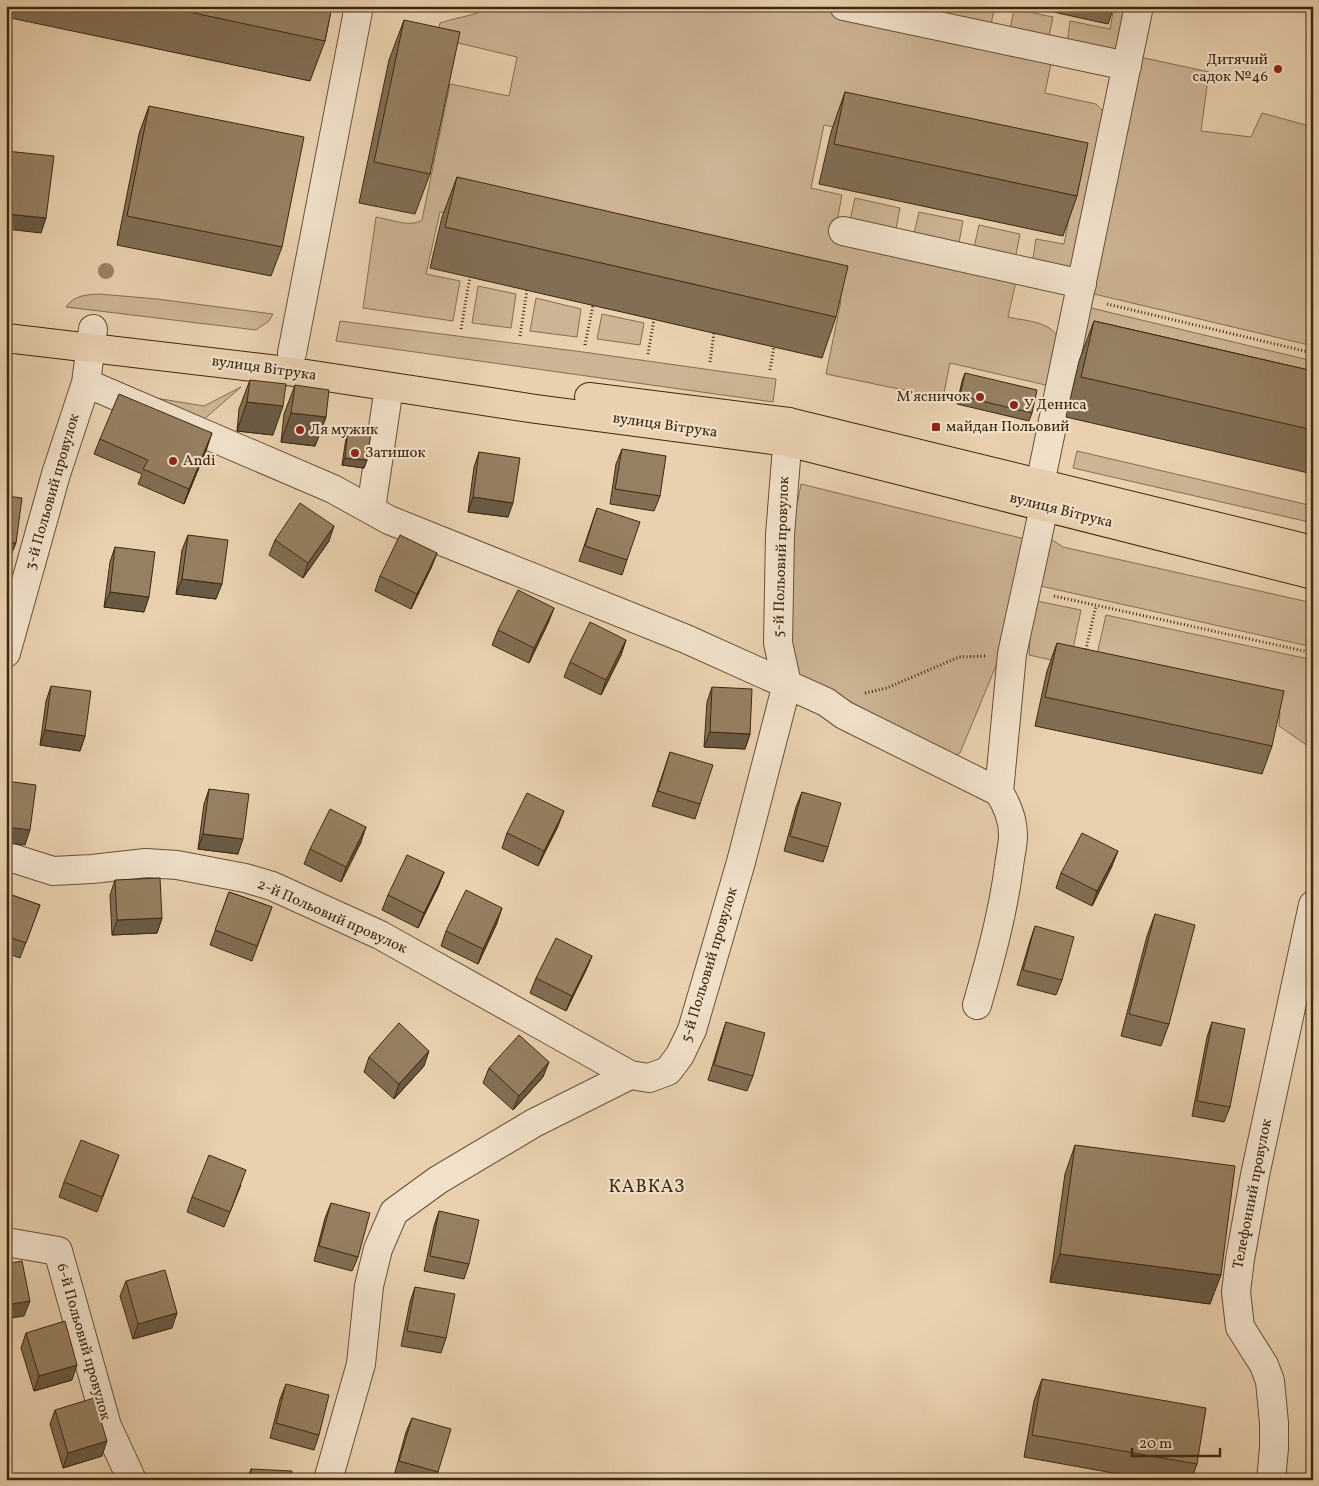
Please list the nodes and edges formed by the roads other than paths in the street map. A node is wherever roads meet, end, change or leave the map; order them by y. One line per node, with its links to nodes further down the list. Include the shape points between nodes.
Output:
1 (359, 6): 10 (street)
2 (844, 6): 4 (street)
3 (1139, 6): 4 (street)
4 (1127, 66): 6 (street)
5 (843, 231): 6 (street)
6 (1081, 291): 14 (street)
7 (6, 318): 9 (main road, вулиця Вітрука)
8 (6, 338): 9 (main road, вулиця Вітрука)
9 (91, 338): 10 (main road, вулиця Вітрука); 11 (street, 3-й Польовий провулок); 12 (main road, вулиця Вітрука)
10 (292, 353): 13 (main road, вулиця Вітрука)
11 (86, 383): 15 (street, via 333,489); 18 (street, 3-й Польовий провулок, via 56,474)
12 (389, 387): 13 (main road, вулиця Вітрука, via 536,409); 15 (street)
13 (788, 432): 14 (main road, вулиця Вітрука); 19 (street, 5-й Польовий провулок, via 780,535 778,643)
14 (1042, 496): 16 (main road, вулиця Вітрука); 17 (main road, вулиця Вітрука); 20 (street, via 1012,654)
15 (371, 509): 19 (street, via 389,520 686,639)
16 (1313, 550)
17 (1313, 575)
18 (6, 653)
19 (787, 684): 20 (street); 24 (street, 5-й Польовий провулок, via 741,862 692,1030 668,1071 649,1078)
20 (999, 792): 23 (street, via 1007,805 1013,835 1006,890)
21 (6, 856): 24 (street, 2-й Польовий провулок, via 53,871 146,863 177,865 272,886 380,935)
22 (1313, 905): 28 (street, Телефонний провулок, via 1255,1174 1236,1292 1240,1327 1264,1365 1270,1381 1274,1448)
23 (977, 1005)
24 (630, 1075): 27 (street, 5-й Польовий провулок, via 511,1136 438,1180 394,1212 378,1249 371,1276 361,1364)
25 (6, 1242): 26 (street, 6-й Польовий провулок, via 58,1251 107,1426)
26 (132, 1480)
27 (328, 1480)
28 (1270, 1480)

